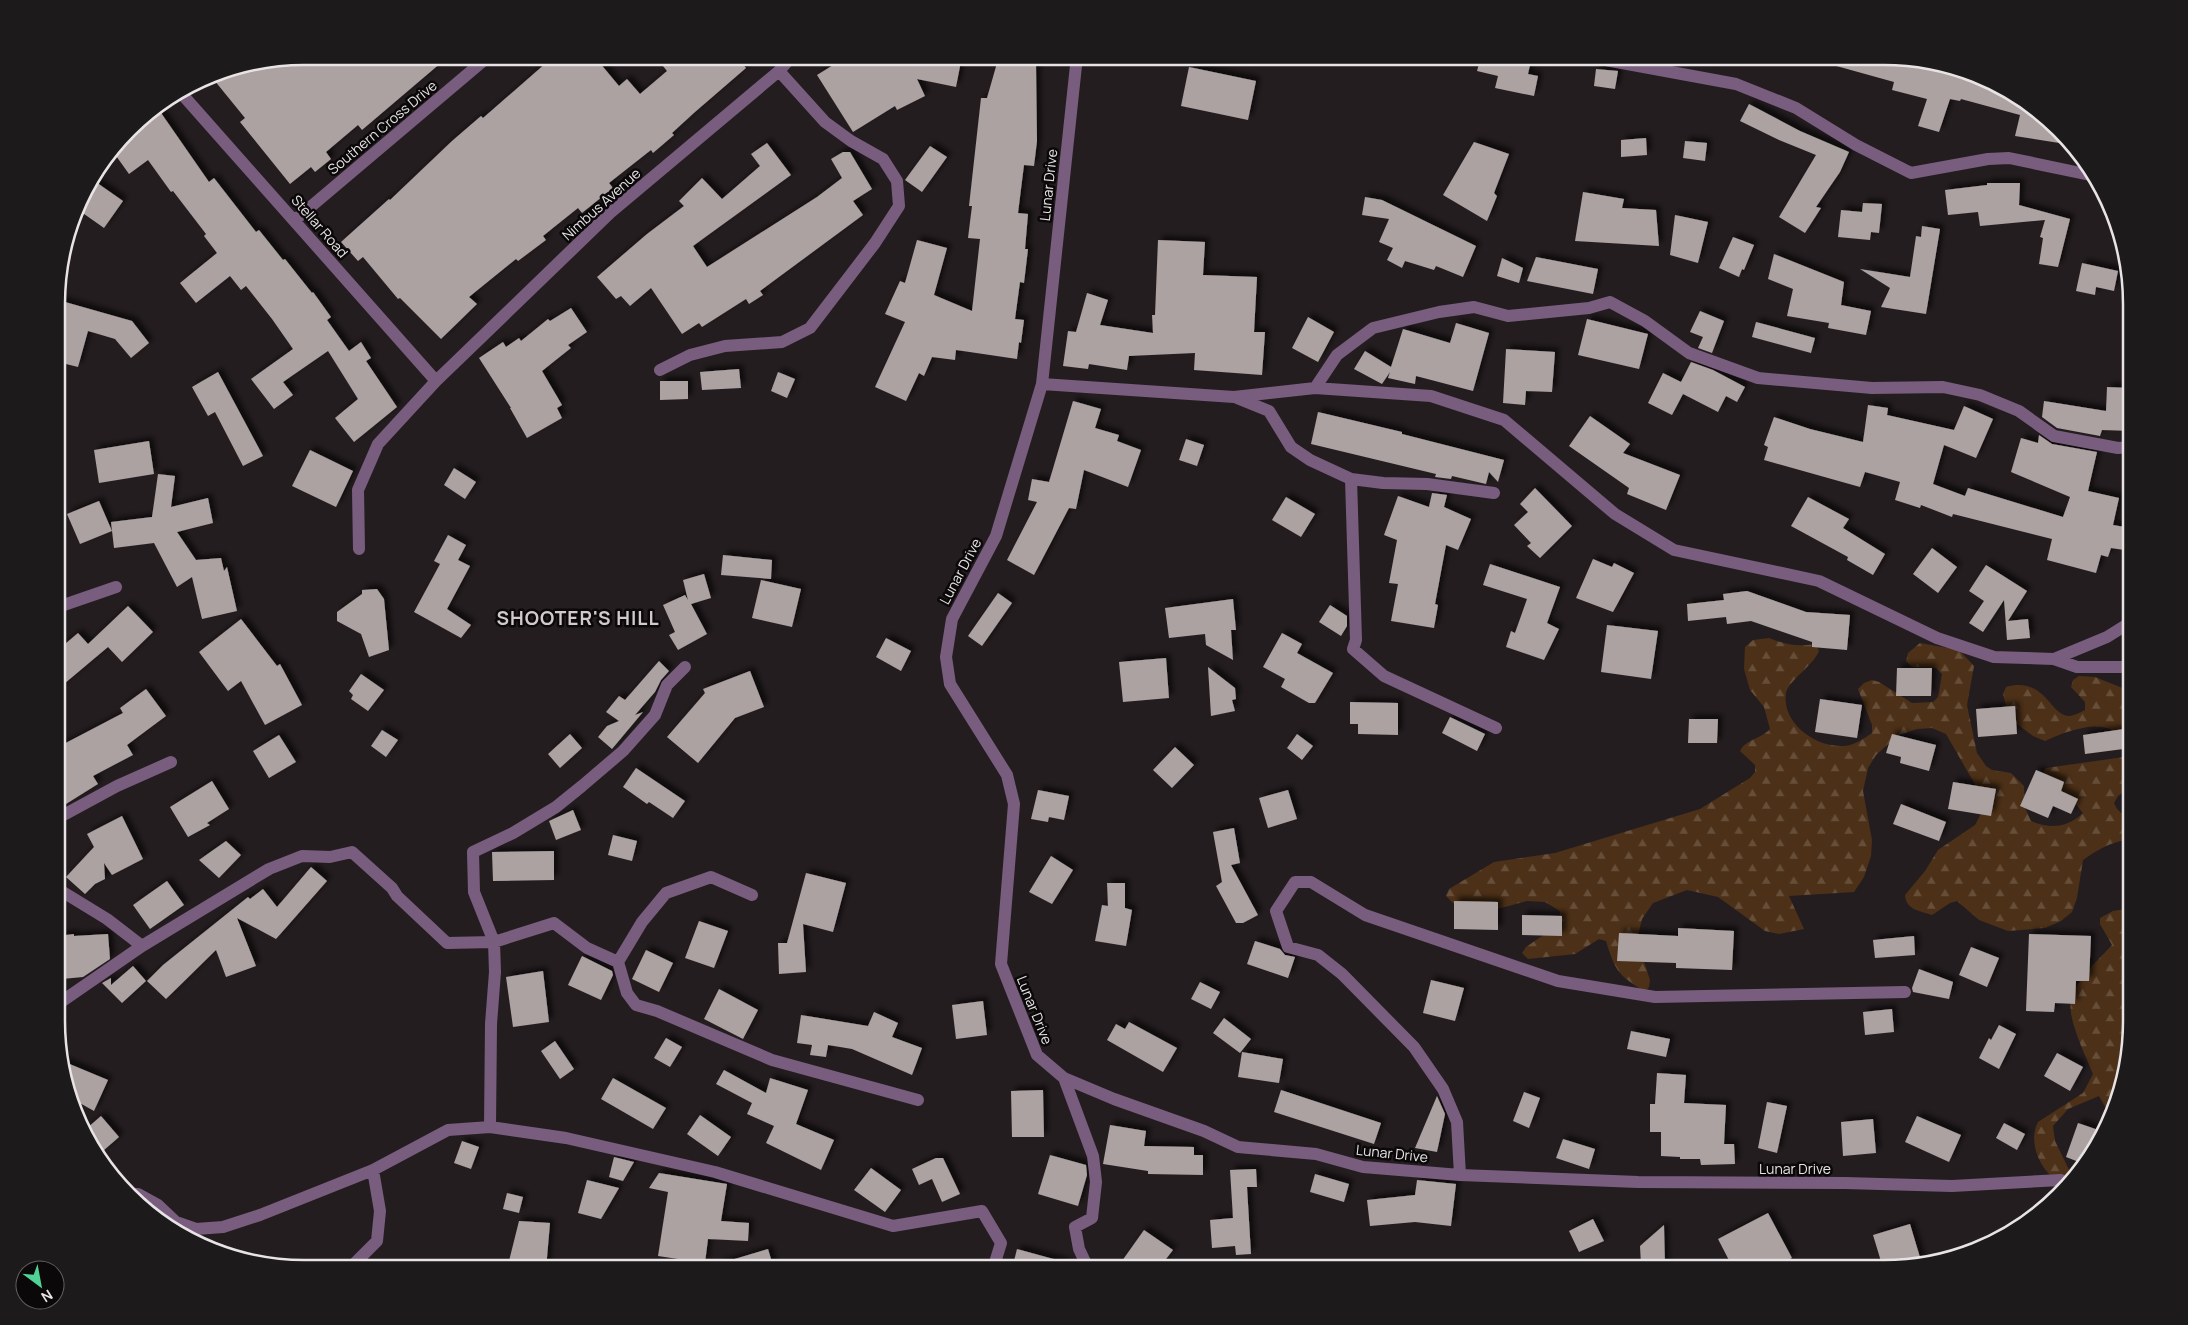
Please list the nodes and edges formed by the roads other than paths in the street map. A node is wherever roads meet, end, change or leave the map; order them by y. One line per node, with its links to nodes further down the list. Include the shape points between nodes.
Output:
1 (478, 65): 8 (street, Southern Cross Drive)
2 (784, 65): 5 (street, Nimbus Avenue)
3 (1076, 65): 11 (street, Lunar Drive)
4 (1633, 65): 7 (street, via 1736,84 1796,108 1856,145 1911,173 2009,158)
5 (779, 71): 9 (street, via 825,122 883,159 897,181 899,206 810,328 782,342 725,346 690,355); 10 (street, Nimbus Avenue, via 610,213)
6 (184, 97): 8 (street, Stellar Road)
7 (2084, 174)
8 (295, 220): 10 (street, Stellar Road)
9 (660, 370)
10 (436, 381): 17 (street, Nimbus Avenue, via 378,444 358,490)
11 (1042, 384): 13 (street); 34 (street, Lunar Drive, via 996,536 952,619 946,657 950,684 1006,775 1014,804 1000,964 1037,1055)
12 (1315, 388): 13 (street); 14 (street, via 1338,355 1373,328 1474,307 1508,316 1589,308 1610,302 1689,353 1758,378 1872,388 1944,387 2019,411 2054,436); 21 (street, via 1431,396 1504,420 1615,514 1674,550 1820,582 1937,638 1994,656)
13 (1234, 397): 15 (street, via 1269,410 1291,448)
14 (2123, 448)
15 (1351, 479): 16 (street); 24 (street, via 1356,640 1353,649 1384,676)
16 (1494, 493)
17 (359, 549)
18 (116, 587): 19 (street)
19 (65, 605)
20 (2123, 627): 21 (street)
21 (2054, 659): 23 (street, via 2078,667)
22 (685, 667): 29 (street, via 667,685 654,715 623,751 556,807 473,852 474,892)
23 (2123, 667)
24 (1496, 728)
25 (171, 762): 26 (street)
26 (65, 814)
27 (65, 893): 30 (street, via 107,919)
28 (752, 895): 31 (street, via 711,877 666,893 642,922)
29 (494, 942): 30 (street, via 447,943 352,852 330,857 302,856 269,869); 31 (street, via 554,923 587,948); 36 (street)
30 (142, 946): 33 (street)
31 (618, 962): 35 (street, via 627,994 636,1006 658,1011 772,1060)
32 (1905, 992): 38 (street, via 1655,997 1568,982 1365,916 1311,882 1295,882 1276,911 1288,947 1318,956 1342,974 1414,1047 1443,1089 1457,1122)
33 (65, 999)
34 (1064, 1078): 38 (street, Lunar Drive, via 1238,1147 1316,1154 1363,1168); 43 (street, via 1093,1156 1096,1182 1092,1218 1075,1227)
35 (918, 1100)
36 (490, 1127): 37 (street, via 448,1130); 42 (street, via 566,1138 715,1172 893,1226 982,1211 1001,1242)
37 (373, 1170): 40 (street, via 223,1227 196,1229 176,1222 158,1205); 41 (street, via 380,1211 377,1242)
38 (1460, 1175): 39 (street, Lunar Drive, via 1638,1182 1952,1186)
39 (2061, 1180)
40 (140, 1195)
41 (358, 1260)
42 (995, 1260)
43 (1084, 1260)

